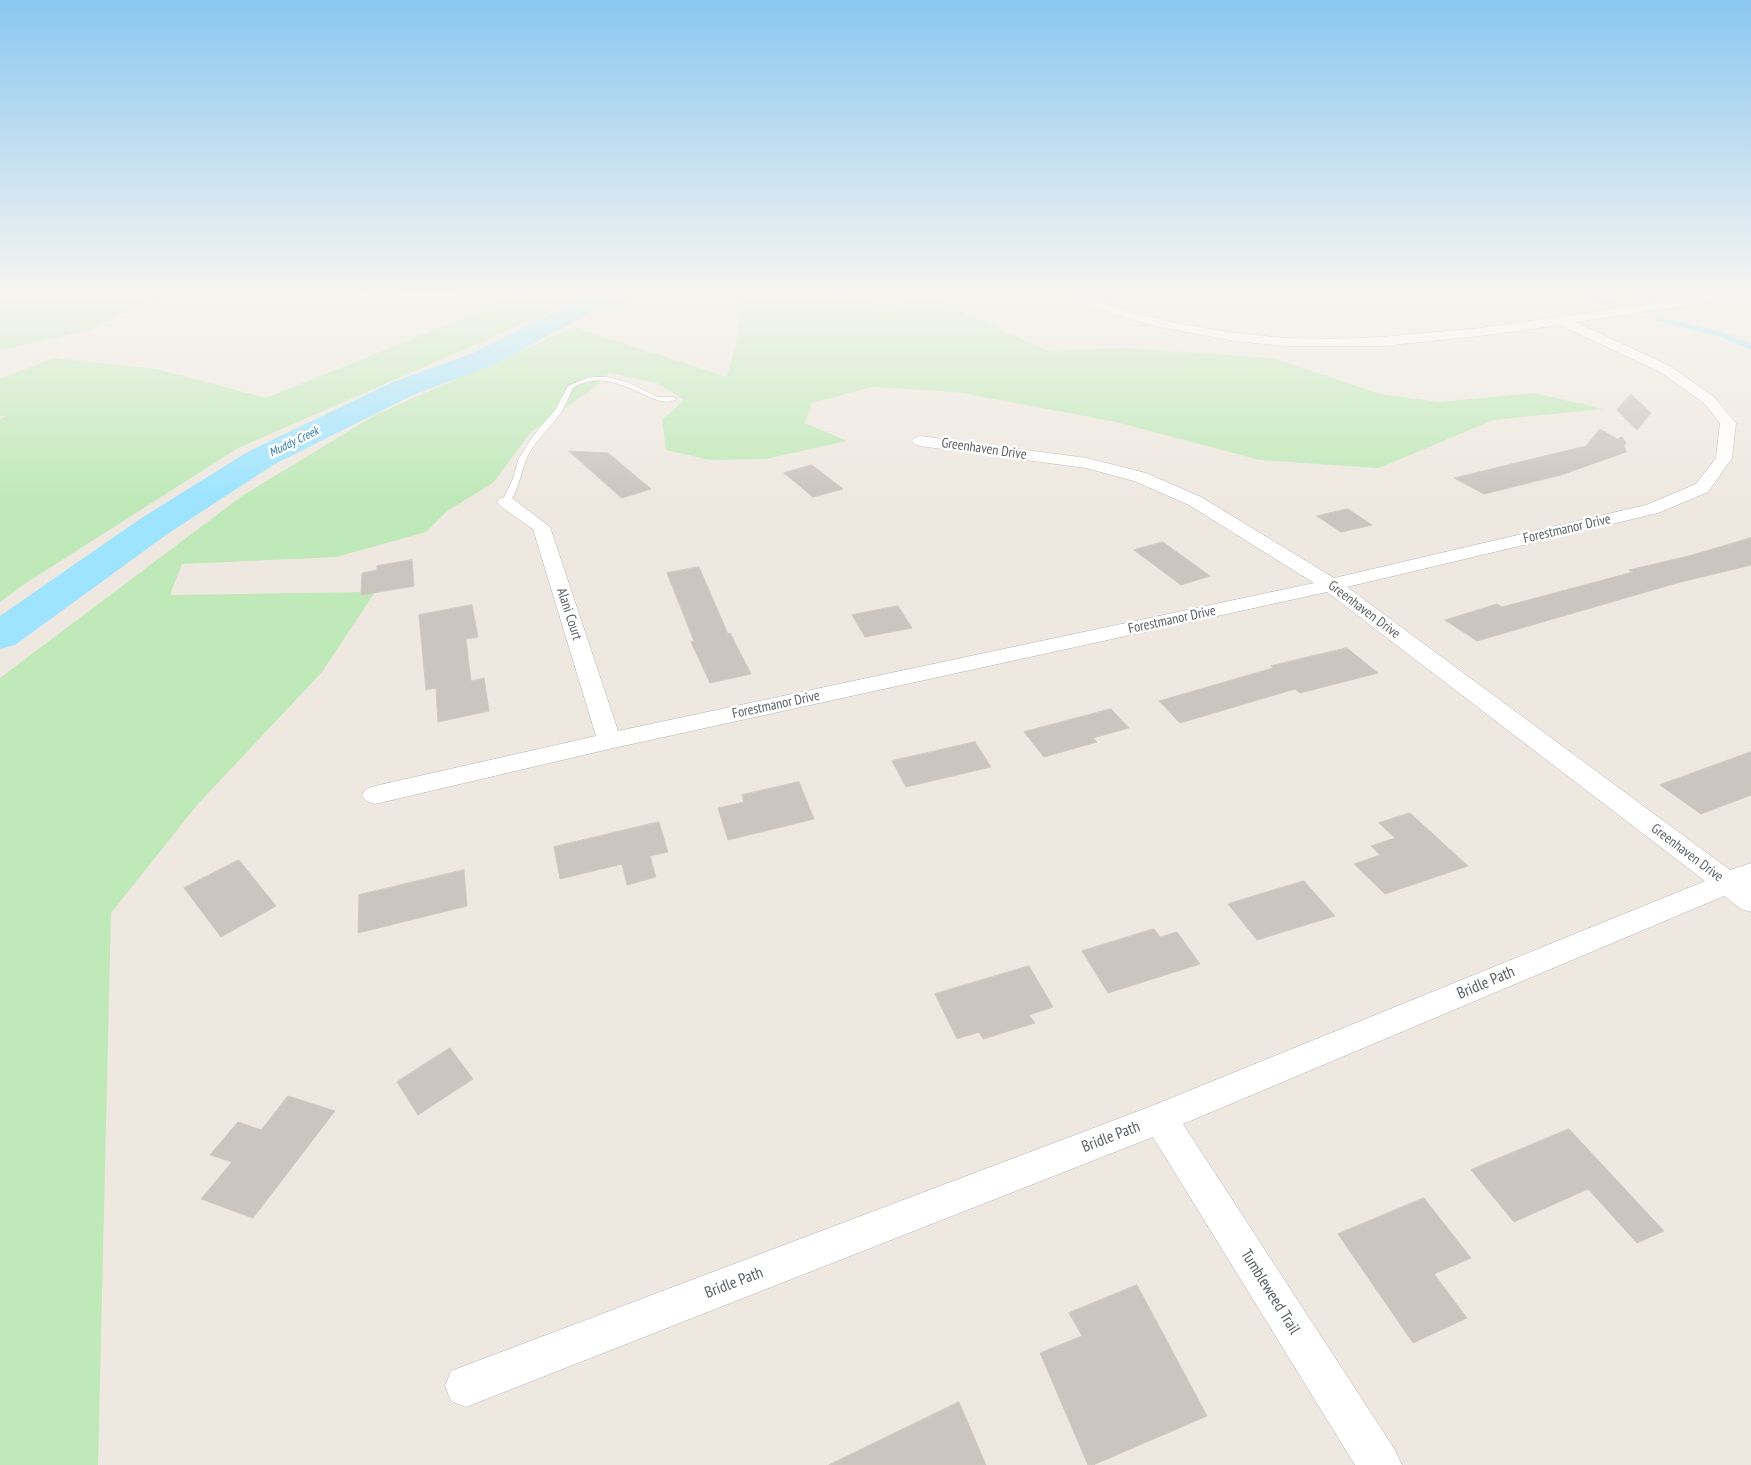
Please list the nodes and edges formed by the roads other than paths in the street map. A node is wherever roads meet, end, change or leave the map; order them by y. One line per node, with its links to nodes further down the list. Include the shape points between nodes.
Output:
1 (1646, 360): 5 (street, Forestmanor Drive, via 1665,369 1709,400 1728,423 1724,458 1702,488 1652,509)
2 (674, 399): 4 (lane, via 657,399 607,378 589,379 570,387 558,411 523,458)
3 (920, 441): 5 (street, Greenhaven Drive, via 1087,463 1140,477 1195,500)
4 (506, 502): 6 (street, Alani Court, via 541,527)
5 (1331, 585): 6 (street, Forestmanor Drive); 8 (street, Greenhaven Drive)
6 (609, 741): 7 (street, Forestmanor Drive)
7 (375, 795)
8 (1743, 886): 9 (street, Bridle Path)
9 (1160, 1118): 10 (street, Bridle Path); 11 (street, Tumbleweed Trail)
10 (466, 1386)
11 (1380, 1465)

